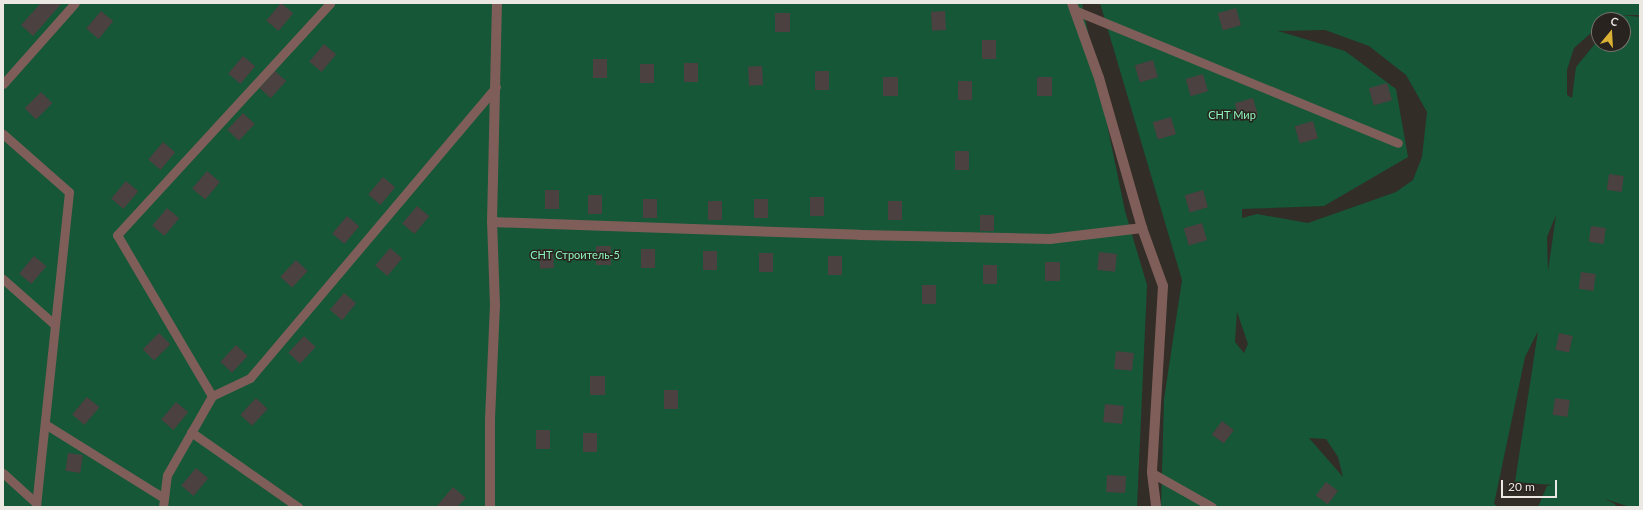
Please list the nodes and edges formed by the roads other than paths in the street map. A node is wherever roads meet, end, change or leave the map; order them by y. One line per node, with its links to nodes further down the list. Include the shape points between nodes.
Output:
1 (75, 3): 5 (lane)
2 (330, 3): 13 (lane, via 117,235)
3 (497, 3): 6 (street)
4 (1073, 6): 8 (lane); 10 (street, via 1099,78)
5 (3, 84)
6 (496, 87): 9 (street); 13 (lane, via 250,378)
7 (3, 134): 12 (lane, via 69,192)
8 (1398, 143)
9 (492, 222): 10 (street, via 1050,239); 21 (street, via 495,306 490,419)
10 (1142, 228): 17 (street, via 1163,286)
11 (3, 279): 12 (lane)
12 (55, 325): 14 (lane)
13 (212, 396): 15 (lane)
14 (45, 424): 18 (lane); 19 (lane)
15 (191, 432): 18 (lane, via 167,475); 20 (lane)
16 (3, 473): 19 (lane)
17 (1152, 473): 22 (street); 23 (lane)
18 (164, 502)
19 (36, 505)
20 (298, 507)
21 (490, 507)
22 (1156, 507)
23 (1212, 507)

